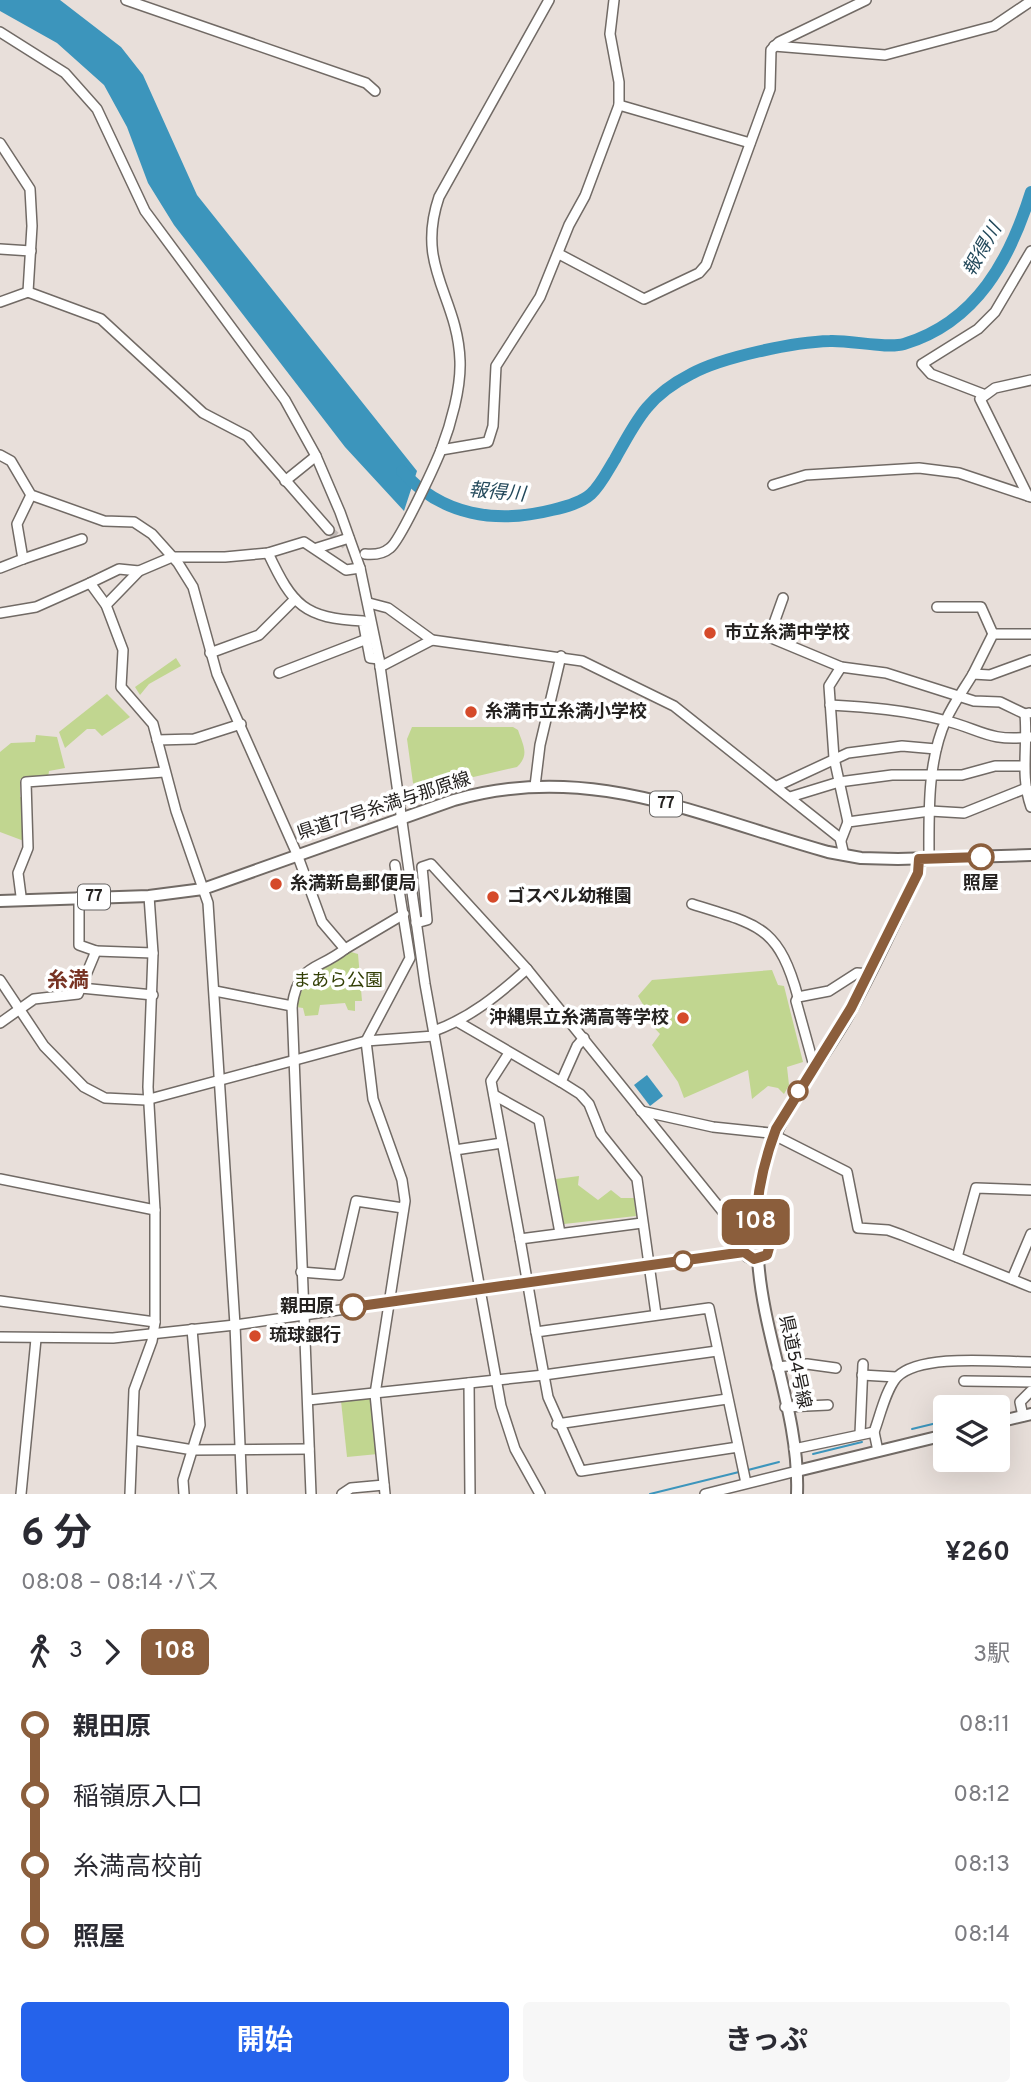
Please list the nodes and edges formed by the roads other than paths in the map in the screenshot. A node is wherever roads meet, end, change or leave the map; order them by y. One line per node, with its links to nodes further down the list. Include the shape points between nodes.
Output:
1 (126, 0): 8 (street, via 366,83)
2 (549, 0): 20 (street, via 439,197 430,223 433,261 456,332 460,364)
3 (614, 0): 9 (street, via 610,34)
4 (866, 0): 7 (street)
5 (1031, 1): 7 (street, via 994,26 885,55)
6 (0, 32): 22 (street, via 65,73 97,109 145,211 285,400)
7 (774, 47): 11 (street, via 770,89)
8 (374, 90)
9 (618, 105): 11 (street); 15 (street)
10 (0, 143): 13 (street, via 30,189)
11 (750, 143): 15 (street, via 717,237 699,273 644,299)
12 (0, 249): 13 (street)
13 (31, 251): 16 (street)
14 (1031, 251): 19 (street, via 995,312 978,329 922,364 931,374)
15 (559, 254): 20 (street, via 540,296 496,366 488,442)
16 (28, 292): 17 (street); 23 (street, via 101,319 203,413 247,436)
17 (0, 302)
18 (1031, 380): 19 (street)
19 (983, 394): 26 (street, via 981,406)
20 (441, 450): 32 (street, via 391,548)
21 (0, 455): 25 (street, via 11,461)
22 (316, 456): 23 (street); 28 (street)
23 (285, 481): 27 (street)
24 (773, 485): 26 (street, via 806,475 919,468 959,473)
25 (31, 495): 33 (street, via 104,521 134,522); 34 (street, via 17,524)
26 (1029, 497)
27 (329, 530)
28 (349, 538): 30 (street); 36 (street)
29 (82, 539): 34 (street)
30 (317, 548): 31 (street, via 303,542); 36 (street, via 346,569)
31 (268, 552): 33 (street); 40 (street)
32 (365, 554)
33 (172, 557): 37 (street); 49 (street, via 193,587)
34 (23, 559): 35 (street)
35 (0, 568)
36 (360, 568): 41 (street)
37 (139, 571): 38 (street, via 119,569); 42 (street)
38 (90, 583): 42 (street); 44 (street, via 36,607)
39 (783, 598): 53 (street, via 769,637)
40 (295, 599): 47 (street, via 317,616 363,621); 49 (street, via 259,635)
41 (369, 603): 48 (street, via 388,608); 52 (street)
42 (106, 605): 62 (street, via 125,656 121,687 153,724)
43 (937, 607): 45 (street, via 981,607)
44 (0, 613)
45 (993, 634): 46 (street); 55 (street)
46 (1031, 634)
47 (367, 639): 52 (street, via 370,658); 54 (street)
48 (432, 640): 50 (street); 52 (street)
49 (210, 653): 60 (street)
50 (561, 656): 70 (street); 71 (street, via 611,672 664,700)
51 (1031, 660): 55 (street, via 990,676)
52 (380, 663): 76 (street)
53 (841, 667): 56 (street, via 886,673); 57 (street, via 829,686)
54 (279, 673)
55 (973, 674): 56 (street)
56 (961, 695): 58 (street); 59 (street)
57 (830, 705): 59 (street, via 895,709); 65 (street)
58 (1028, 713): 61 (street)
59 (946, 720): 61 (street, via 996,740); 63 (street)
60 (241, 724): 62 (street, via 194,739); 79 (street)
61 (1029, 737): 64 (street)
62 (157, 740): 67 (street)
63 (936, 749): 65 (street, via 902,746); 68 (street)
64 (1029, 755): 66 (street)
65 (834, 758): 69 (street); 71 (street)
66 (1024, 766): 68 (street, via 995,765 962,775); 72 (street)
67 (164, 772): 84 (street); 86 (street, via 26,782 28,848 18,873)
68 (933, 775): 69 (street); 75 (street)
69 (839, 782): 73 (street); 77 (street)
70 (535, 786): 76 (main road, 県道77号糸満与那原線 / 77, via 482,793); 80 (main road, 県道77号糸満与那原線 / 77, via 628,793)
71 (777, 786): 73 (street)
72 (1028, 790): 74 (street); 75 (street, via 964,813)
73 (790, 797): 78 (street)
74 (1031, 807)
75 (930, 811): 77 (street); 82 (street)
76 (402, 817): 79 (main road, 県道77号糸満与那原線 / 77); 93 (street)
77 (848, 822): 78 (street)
78 (841, 840): 80 (street)
79 (298, 854): 84 (main road, 県道77号糸満与那原線 / 77); 94 (street, via 325,929)
80 (844, 855): 82 (main road, 県道77号糸満与那原線 / 77)
81 (1031, 855): 82 (main road, 県道77号糸満与那原線 / 77)
82 (924, 859): 100 (main road, 県道54号線)
83 (395, 865): 92 (street)
84 (203, 889): 87 (main road, 県道77号糸満与那原線 / 77); 103 (street, via 209,908)
85 (0, 895): 86 (main road, 県道77号糸満与那原線 / 77)
86 (21, 896): 89 (main road, 県道77号糸満与那原線 / 77)
87 (149, 896): 88 (main road, 県道77号糸満与那原線 / 77); 96 (street)
88 (79, 897): 89 (main road, 県道77号糸満与那原線 / 77); 95 (street, via 79,945)
89 (38, 898): 90 (main road, 県道77号糸満与那原線 / 77)
90 (0, 901)
91 (692, 904): 105 (street, via 741,917 767,934 787,965)
92 (404, 914): 94 (street); 98 (street, via 410,958)
93 (416, 923): 97 (street); 99 (street, via 427,920 422,867 430,864)
94 (345, 949): 106 (street, via 305,971)
95 (96, 951): 96 (street); 102 (street)
96 (153, 953): 104 (street)
97 (422, 965): 98 (street); 110 (street)
98 (407, 967): 112 (street)
99 (527, 969): 108 (street); 111 (street)
100 (870, 974): 105 (street, via 857,973 829,991); 115 (main road, 県道54号線)
101 (0, 981): 107 (street)
102 (81, 988): 104 (street); 107 (street, via 78,994 34,999)
103 (215, 991): 106 (street); 116 (street)
104 (153, 995): 119 (street)
105 (798, 997): 115 (street)
106 (292, 1006): 114 (street)
107 (17, 1009): 109 (street); 119 (street, via 44,1046 90,1092 105,1098)
108 (458, 1022): 110 (street); 113 (street)
109 (0, 1023)
110 (434, 1034): 112 (street); 123 (street)
111 (584, 1038): 117 (street); 120 (street)
112 (366, 1041): 114 (street); 126 (street, via 373,1099 402,1180)
113 (509, 1053): 117 (street); 118 (street, via 491,1081)
114 (294, 1060): 116 (street); 138 (street)
115 (814, 1066): 121 (main road, 県道54号線)
116 (220, 1078): 119 (street); 148 (street)
117 (561, 1082): 128 (street, via 589,1104 601,1135 637,1179)
118 (494, 1095): 122 (street); 130 (street, via 539,1120)
119 (149, 1098): 127 (street)
120 (641, 1111): 121 (street); 132 (street)
121 (774, 1135): 129 (main road, 県道54号線, via 759,1192); 135 (street, via 847,1172 858,1228 888,1230)
122 (502, 1143): 123 (street); 133 (street)
123 (455, 1150): 142 (street)
124 (0, 1179): 127 (street)
125 (1031, 1190): 135 (street, via 976,1188)
126 (404, 1208): 138 (street, via 356,1201 339,1275); 144 (street)
127 (155, 1210): 147 (street)
128 (642, 1223): 130 (street); 137 (street)
129 (756, 1230): 132 (main road); 136 (main road, 県道54号線, via 771,1241 767,1255)
130 (560, 1233): 133 (street)
131 (1031, 1234): 139 (street)
132 (744, 1238): 134 (main road)
133 (520, 1239): 140 (street)
134 (744, 1252): 136 (main road); 137 (street)
135 (957, 1257): 139 (street)
136 (758, 1259): 157 (main road, 県道54号線)
137 (648, 1266): 140 (street); 146 (street)
138 (301, 1272): 145 (street)
139 (1012, 1279): 141 (street)
140 (526, 1284): 142 (street); 150 (street)
141 (1031, 1287)
142 (480, 1290): 144 (street); 162 (street)
143 (0, 1301): 147 (street)
144 (388, 1303): 145 (street); 167 (street)
145 (303, 1314): 148 (street); 169 (street)
146 (656, 1314): 150 (street); 154 (street, via 709,1308)
147 (155, 1322): 151 (street)
148 (235, 1325): 149 (street); 182 (street)
149 (192, 1329): 151 (street); 181 (street, via 200,1425)
150 (536, 1332): 160 (street)
151 (154, 1334): 153 (street); 177 (street, via 134,1390)
152 (0, 1337): 153 (street)
153 (36, 1339): 187 (street)
154 (716, 1351): 160 (street); 168 (street)
155 (1031, 1362): 161 (street, via 930,1363)
156 (863, 1364): 159 (street)
157 (777, 1367): 158 (street, via 807,1364); 171 (main road, 県道54号線)
158 (835, 1368)
159 (862, 1375): 161 (street); 175 (street)
160 (544, 1376): 162 (street); 173 (street)
161 (896, 1377): 174 (street)
162 (496, 1379): 165 (street); 194 (street, via 515,1448)
163 (964, 1381): 164 (street)
164 (1031, 1382)
165 (469, 1383): 167 (street); 193 (street)
166 (1031, 1391): 172 (street, via 1020,1402)
167 (375, 1395): 169 (street); 186 (street)
168 (727, 1399): 173 (street); 178 (street)
169 (308, 1400): 179 (street)
170 (828, 1405): 171 (street)
171 (785, 1407): 180 (main road, 県道54号線)
172 (1027, 1415)
173 (557, 1424): 178 (street, via 581,1471)
174 (874, 1432): 175 (street); 183 (street)
175 (860, 1434): 180 (street)
176 (933, 1438): 183 (main road)
177 (134, 1440): 181 (street); 188 (street)
178 (737, 1447): 185 (street)
179 (309, 1449): 182 (street); 191 (street)
180 (794, 1449): 184 (main road, 県道54号線)
181 (192, 1450): 182 (street); 189 (street)
182 (242, 1450): 190 (street)
183 (878, 1451): 184 (main road)
184 (797, 1471): 185 (street); 196 (main road, 県道54号線)
185 (746, 1483): 195 (street)
186 (384, 1490): 192 (street, via 351,1488)
187 (21, 1494)
188 (130, 1494)
189 (184, 1494)
190 (242, 1494)
191 (311, 1494)
192 (342, 1494)
193 (470, 1494)
194 (540, 1494)
195 (705, 1494)
196 (797, 1494)

